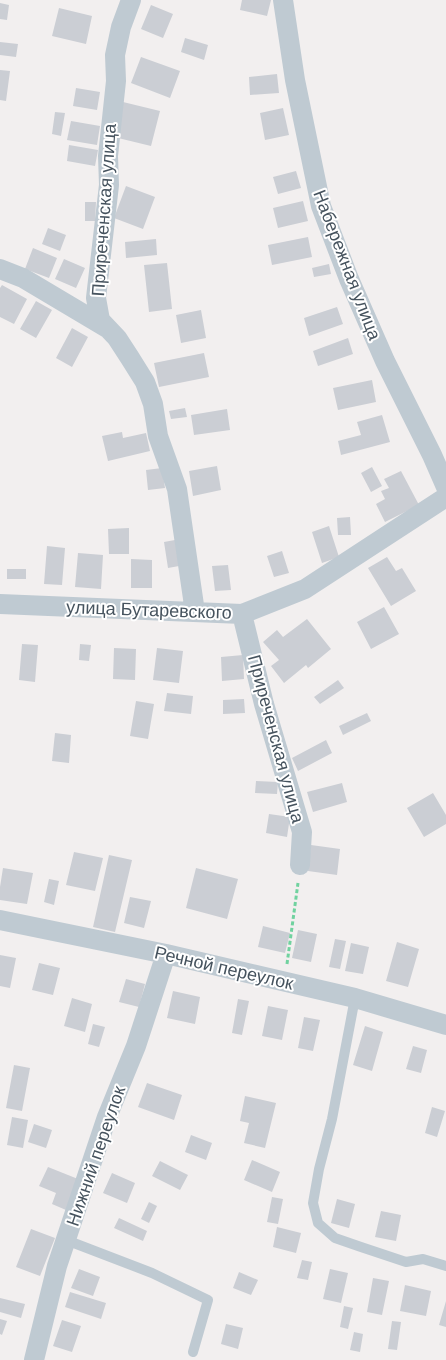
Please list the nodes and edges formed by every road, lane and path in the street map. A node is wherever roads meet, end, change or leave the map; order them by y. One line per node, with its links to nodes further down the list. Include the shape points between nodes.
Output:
1 (131, 0): 4 (street, Приреченская улица, via 120,27 115,55 108,185 96,298 100,320)
2 (283, 0): 5 (street, Набережная улица, via 320,206 381,352)
3 (0, 268): 4 (street, via 23,278)
4 (108, 329): 8 (street, Приреченская улица, via 140,374 153,404 158,436 177,489)
5 (446, 487)
6 (446, 496): 9 (street, улица Бутаревского, via 305,589)
7 (0, 604): 8 (street, улица Бутаревского)
8 (195, 612): 9 (street, улица Бутаревского)
9 (242, 614): 10 (street, Приреченская улица, via 264,704 302,832)
10 (300, 865): 13 (path)
11 (0, 920): 12 (street, Речной переулок)
12 (166, 954): 13 (street, Речной переулок); 16 (street, Нижний переулок)
13 (284, 981): 14 (street, Речной переулок)
14 (355, 998): 15 (street, Речной переулок); 17 (lane, via 312,1204 318,1223 335,1238 352,1244 406,1262 424,1259)
15 (446, 1025)
16 (66, 1240): 18 (lane, via 152,1273 208,1300); 19 (street, Нижний переулок, via 44,1312)
17 (446, 1266)
18 (194, 1352)
19 (34, 1360)

